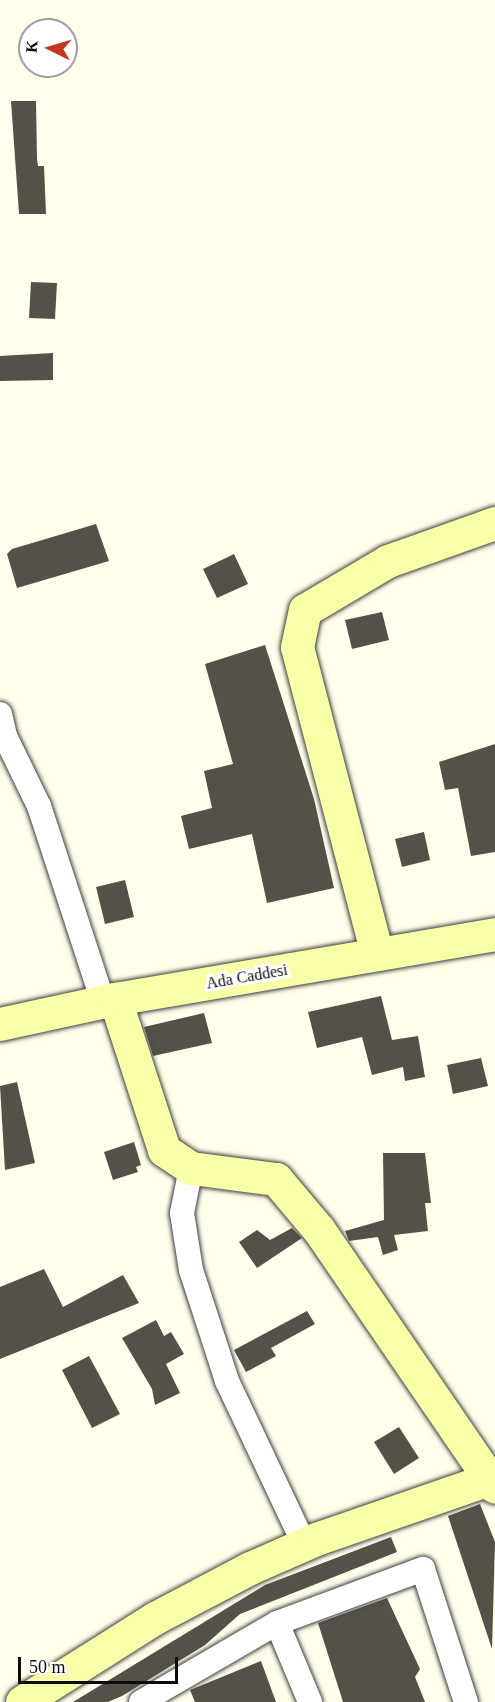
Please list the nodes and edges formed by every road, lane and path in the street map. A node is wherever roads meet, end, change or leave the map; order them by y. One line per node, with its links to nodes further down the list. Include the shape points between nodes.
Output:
1 (495, 523): 4 (main road, via 388,561 305,610 297,647)
2 (0, 714): 5 (street, via 5,736 39,806)
3 (495, 934): 4 (main road, Ada Caddesi)
4 (378, 954): 5 (main road, Ada Caddesi)
5 (109, 1001): 6 (main road, Ada Caddesi); 7 (main road, via 164,1150)
6 (0, 1024)
7 (192, 1168): 8 (main road, via 276,1179 319,1230); 9 (street, via 182,1213 191,1270 227,1381)
8 (493, 1481): 9 (main road)
9 (304, 1544): 11 (main road, via 155,1618)
10 (277, 1623): 12 (street); 13 (street); 14 (street, via 423,1569)
11 (22, 1702)
12 (143, 1702)
13 (310, 1702)
14 (466, 1702)

